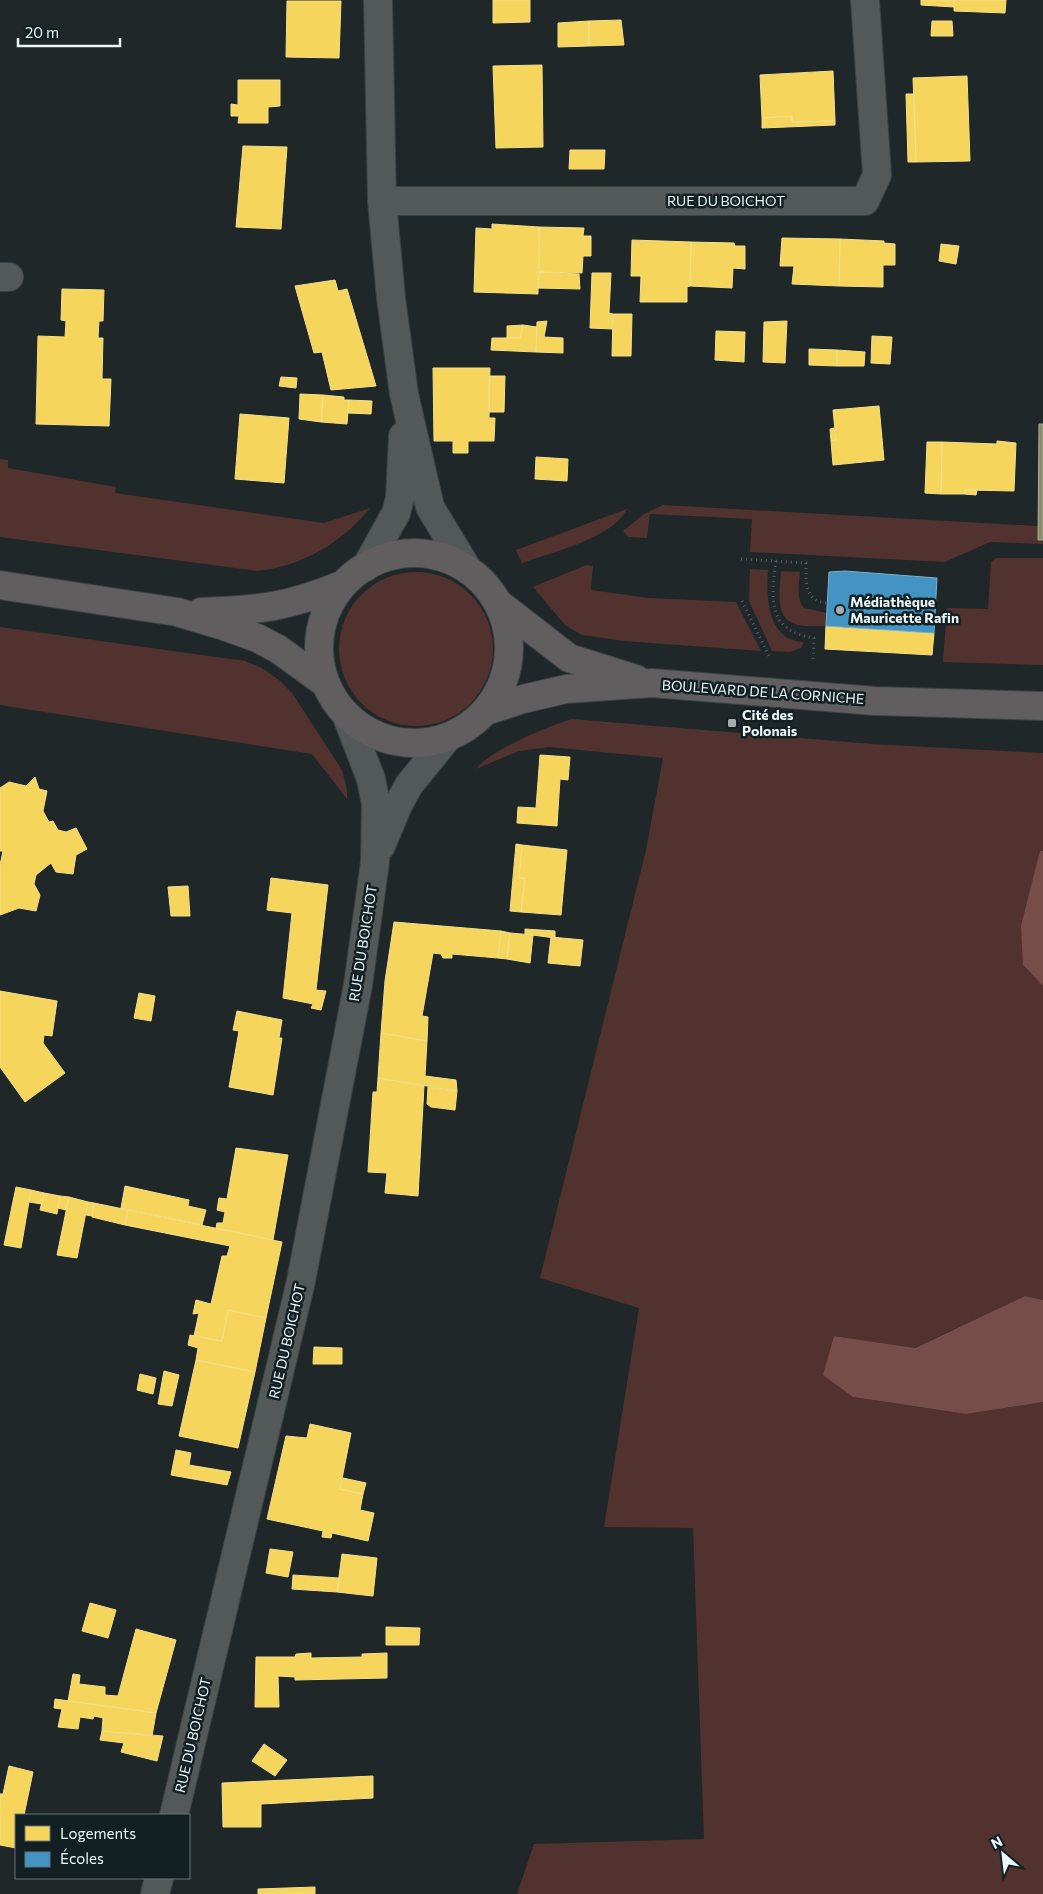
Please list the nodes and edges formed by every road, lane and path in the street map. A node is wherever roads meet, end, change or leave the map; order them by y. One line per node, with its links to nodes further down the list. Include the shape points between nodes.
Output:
1 (378, 0): 3 (street)
2 (865, 0): 3 (street, RUE DU BOICHOT, via 877,175 864,201)
3 (382, 201): 4 (street)
4 (404, 394): 7 (street, via 400,498 396,514); 8 (street, via 430,507)
5 (741, 559): 6 (path)
6 (776, 561): 12 (path, via 806,563 812,598); 16 (path, via 772,595 774,609 787,629 814,638)
7 (366, 566): 8 (main road, via 391,556 418,553 444,558); 9 (main road)
8 (468, 570): 13 (main road, via 484,583)
9 (344, 584): 14 (main road, via 308,599 260,610); 17 (main road, via 327,609 322,623 319,654)
10 (0, 585): 14 (main road)
11 (742, 602): 15 (path)
12 (827, 603)
13 (498, 604): 18 (main road, via 569,658); 20 (main road, via 505,619 510,651 503,683)
14 (177, 612): 17 (main road, via 257,638)
15 (770, 658)
16 (813, 661)
17 (325, 683): 21 (main road)
18 (652, 683): 19 (main road, BOULEVARD DE LA CORNICHE, via 875,701); 20 (main road, BOULEVARD DE LA CORNICHE, via 566,690)
19 (1043, 706)
20 (486, 710): 22 (main road, via 475,722)
21 (347, 717): 22 (main road, via 387,740 418,744); 23 (street, RUE DU BOICHOT, via 371,779 376,804)
22 (448, 737): 23 (street, RUE DU BOICHOT, via 409,785)
23 (376, 862): 24 (street, RUE DU BOICHOT, via 358,986 301,1281)
24 (174, 1814)
25 (159, 1879): 26 (street)
26 (155, 1894)

